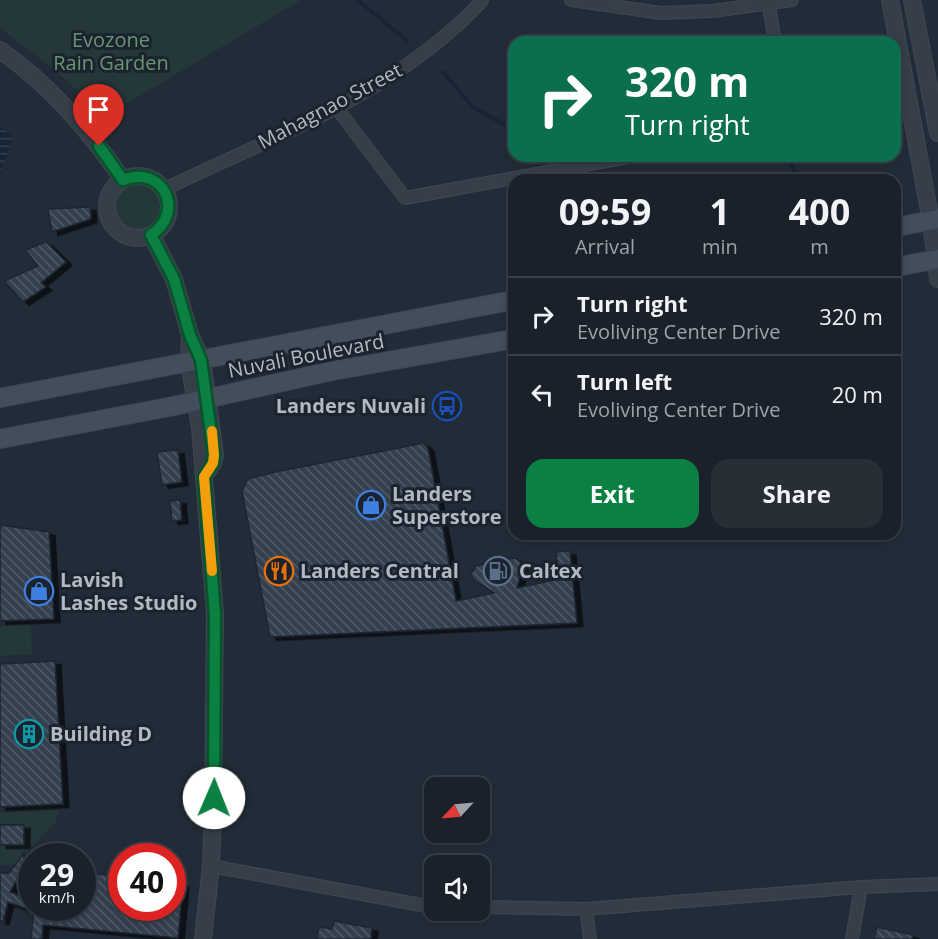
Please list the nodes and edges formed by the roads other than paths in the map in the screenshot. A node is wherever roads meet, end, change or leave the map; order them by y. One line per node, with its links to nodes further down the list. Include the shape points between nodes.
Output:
1 (482, 0): 11 (street, Mahagnao Street, via 423,54)
2 (571, 0): 6 (street, via 661,13 713,11)
3 (792, 0): 6 (street)
4 (890, 0): 8 (street)
5 (912, 0): 12 (street)
6 (768, 1): 7 (street)
7 (774, 36)
8 (897, 36)
9 (0, 50): 16 (street, via 62,103)
10 (901, 55): 18 (street)
11 (336, 107): 15 (street, via 405,198); 17 (street, Mahagnao Street)
12 (938, 133)
13 (601, 162): 14 (street)
14 (536, 174)
15 (508, 179)
16 (123, 180): 17 (street, via 147,177); 20 (street, via 109,196 112,223 131,237)
17 (163, 190): 20 (street, via 169,212 160,230)
18 (934, 220): 19 (main road); 21 (street)
19 (901, 226)
20 (151, 235): 26 (street, via 174,279)
21 (937, 260): 22 (main road); 23 (street)
22 (901, 266)
23 (938, 279)
24 (508, 301): 26 (main road, Nuvali Boulevard)
25 (508, 340): 28 (main road, Nuvali Boulevard, via 332,371)
26 (195, 361): 27 (main road, Nuvali Boulevard); 28 (street)
27 (0, 398)
28 (202, 400): 29 (main road, Nuvali Boulevard); 30 (street, via 215,614)
29 (0, 439)
30 (211, 866): 33 (street); 36 (street)
31 (938, 884): 32 (street)
32 (861, 887): 35 (street); 38 (street)
33 (424, 905)
34 (490, 907): 35 (street)
35 (586, 909): 37 (street)
36 (203, 939)
37 (590, 939)
38 (852, 939)

